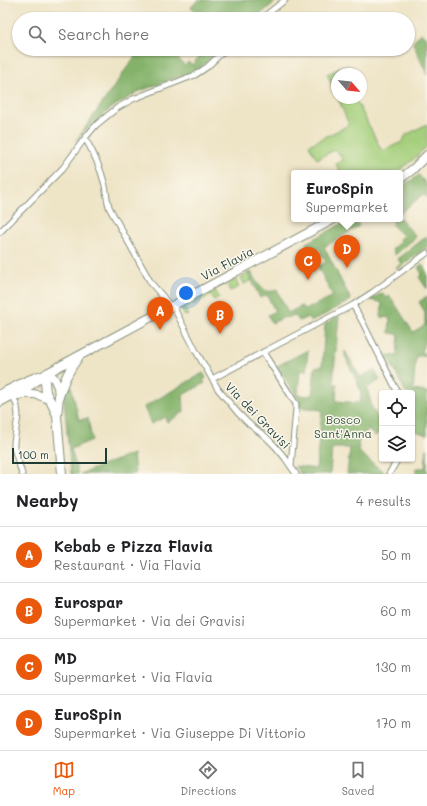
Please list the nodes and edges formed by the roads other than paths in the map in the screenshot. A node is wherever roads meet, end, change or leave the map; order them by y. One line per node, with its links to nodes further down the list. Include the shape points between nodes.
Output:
1 (285, 0): 2 (street)
2 (270, 12)
3 (219, 56): 4 (street, via 195,75 133,99 117,108)
4 (85, 138): 8 (street, via 63,168); 11 (street, Via dei Gravisi, via 99,165 110,209 151,283)
5 (427, 155): 6 (main road)
6 (403, 176)
7 (328, 222): 11 (main road, Via Flavia)
8 (0, 232)
9 (427, 253): 10 (street)
10 (352, 305): 12 (street); 16 (street)
11 (171, 307): 13 (main road, Via Flavia); 15 (street, Via dei Gravisi)
12 (264, 352): 15 (street); 24 (street, via 296,404)
13 (80, 356): 14 (main road, Via Flavia); 19 (main road, via 70,368)
14 (47, 373): 17 (main road, Via Flavia); 18 (main road, Via Flavia); 19 (main road, via 54,378); 20 (main road, via 45,383)
15 (212, 379): 24 (street, Via dei Gravisi, via 238,413 270,441)
16 (396, 390)
17 (0, 394)
18 (13, 396): 20 (main road, via 37,394); 21 (main road, Via Flavia); 25 (street, via 18,416 14,448)
19 (59, 396): 22 (main road)
20 (50, 400): 22 (main road)
21 (0, 402)
22 (57, 416): 26 (main road)
23 (396, 462): 28 (street)
24 (291, 466): 27 (street, Via dei Gravisi)
25 (22, 474)
26 (62, 474)
27 (296, 474)
28 (389, 474)

